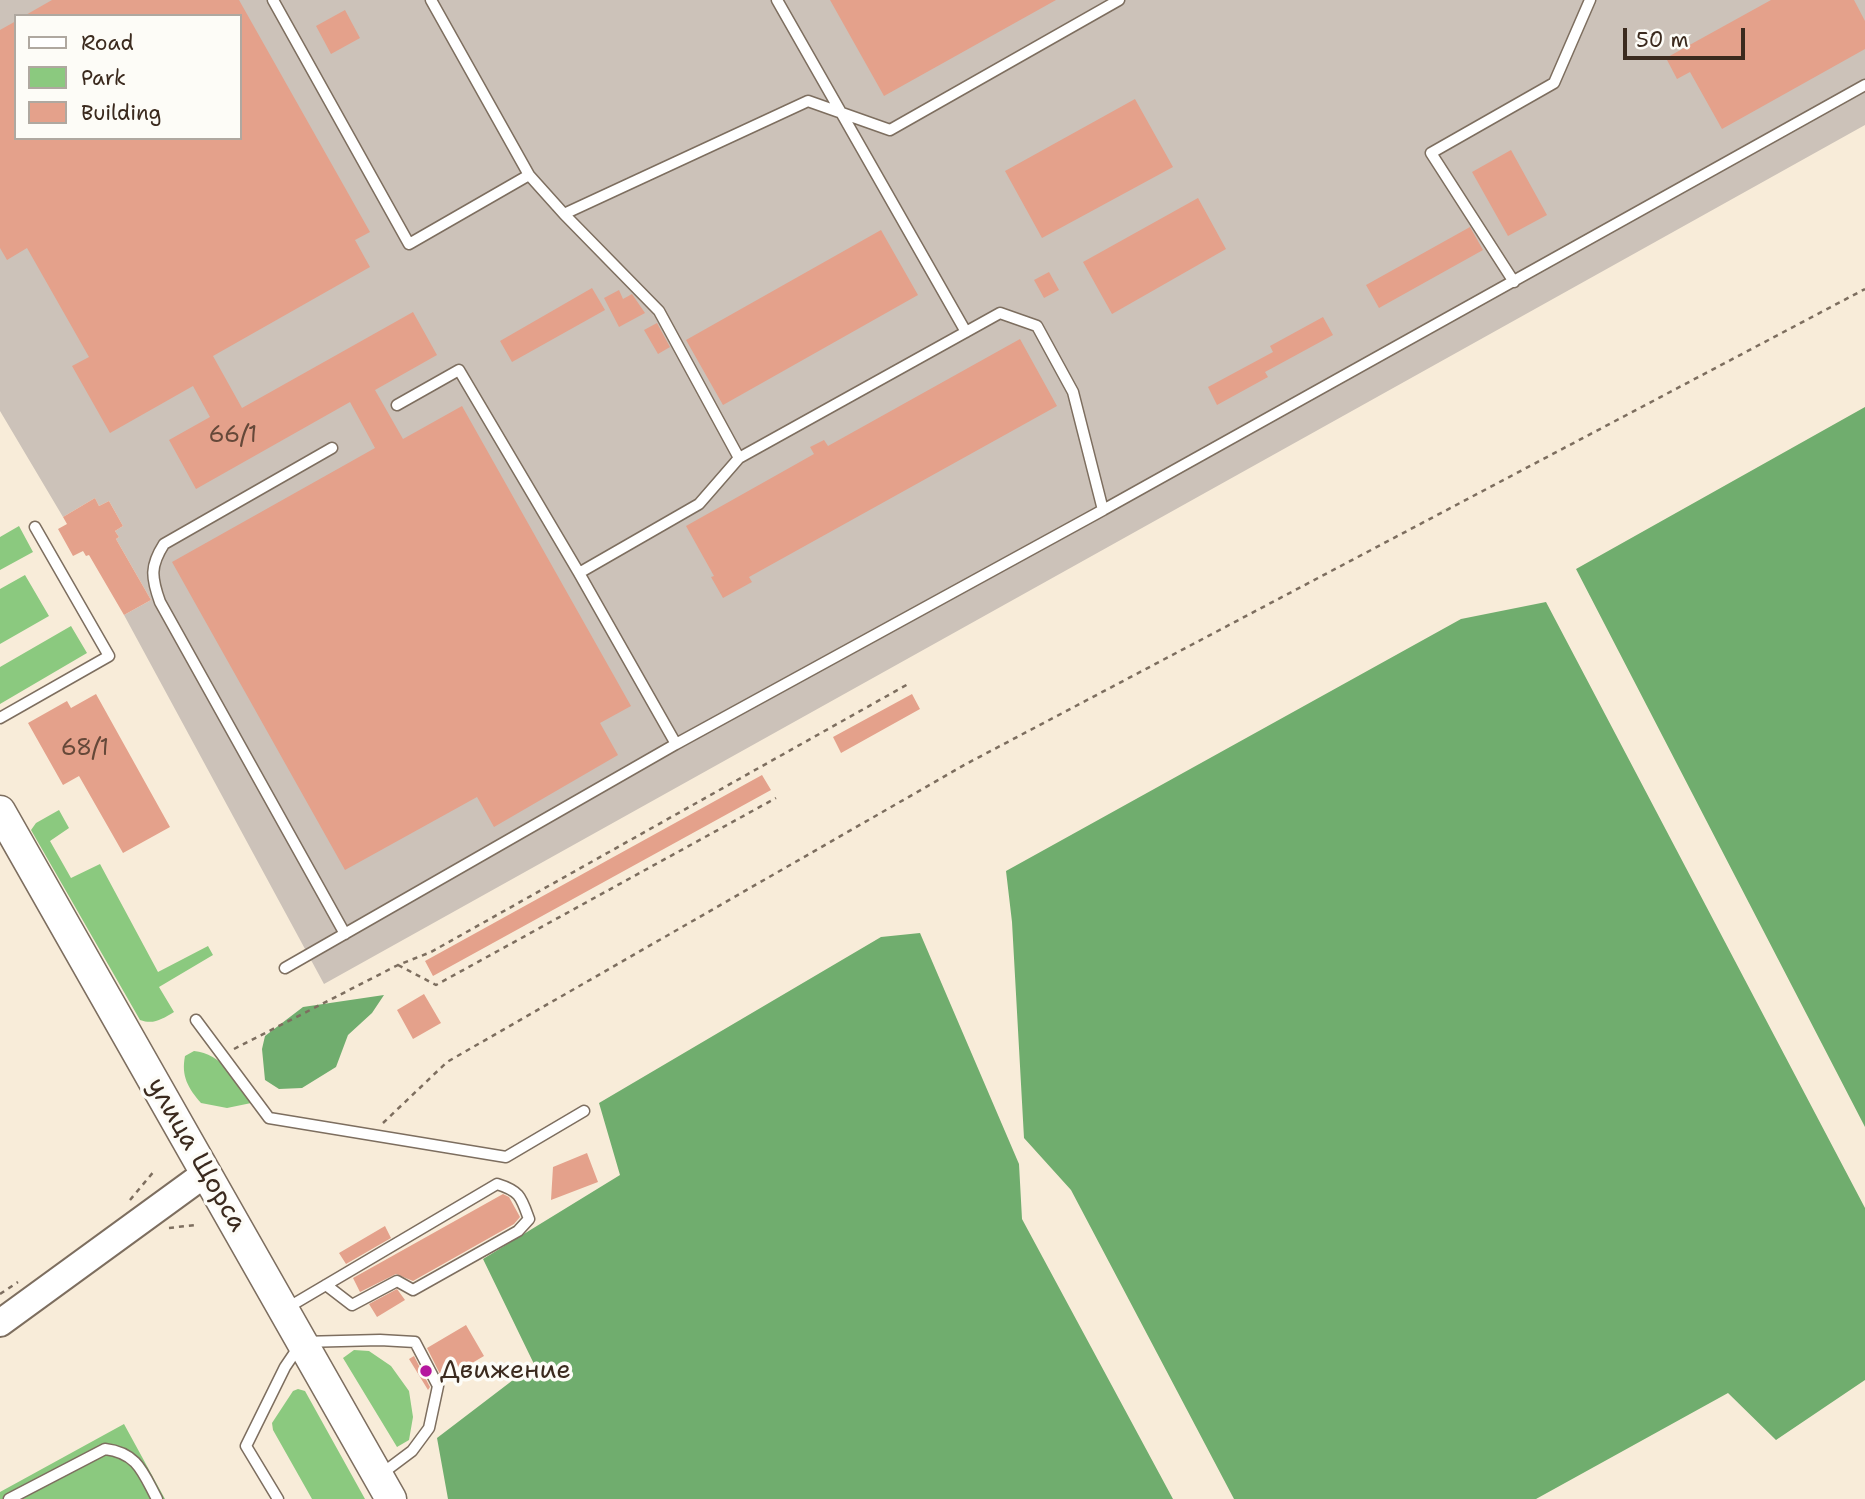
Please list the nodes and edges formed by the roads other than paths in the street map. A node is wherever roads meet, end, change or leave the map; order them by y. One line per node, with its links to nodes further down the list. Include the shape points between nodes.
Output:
1 (274, 0): 8 (lane, via 409,244)
2 (431, 0): 8 (lane)
3 (778, 0): 7 (lane)
4 (1119, 0): 7 (lane, via 890,130)
5 (1590, 0): 10 (lane, via 1554,83 1431,153)
6 (1865, 85): 10 (lane)
7 (841, 113): 9 (lane, via 808,101); 11 (lane)
8 (529, 176): 9 (lane)
9 (564, 214): 14 (lane, via 659,311)
10 (1514, 282): 15 (lane)
11 (966, 332): 14 (lane); 15 (lane, via 1000,313 1037,326 1073,392)
12 (397, 405): 17 (lane, via 459,370)
13 (332, 448): 21 (lane, via 164,544 154,560 153,582)
14 (739, 458): 17 (lane, via 699,504)
15 (1103, 510): 19 (lane)
16 (35, 527): 18 (lane, via 109,656)
17 (579, 573): 19 (lane)
18 (0, 718)
19 (676, 744): 21 (lane)
20 (0, 811): 25 (main road, улица Щорса)
21 (345, 934): 22 (lane)
22 (285, 968)
23 (196, 1020): 24 (lane, via 269,1118 506,1157)
24 (583, 1111)
25 (206, 1173): 27 (main road, улица Щорса); 28 (main road)
26 (326, 1285): 26 (lane, via 497,1184 516,1190 523,1201 529,1219 517,1231 413,1290 397,1281 352,1305); 27 (lane)
27 (284, 1310): 29 (main road, улица Щорса)
28 (0, 1324)
29 (302, 1342): 30 (main road, улица Щорса); 30 (lane, via 415,1342 438,1386 429,1428); 33 (lane, via 246,1446)
30 (384, 1488)
31 (9, 1499): 32 (lane, via 105,1449 121,1451 139,1465)
32 (157, 1499)
33 (278, 1499)

